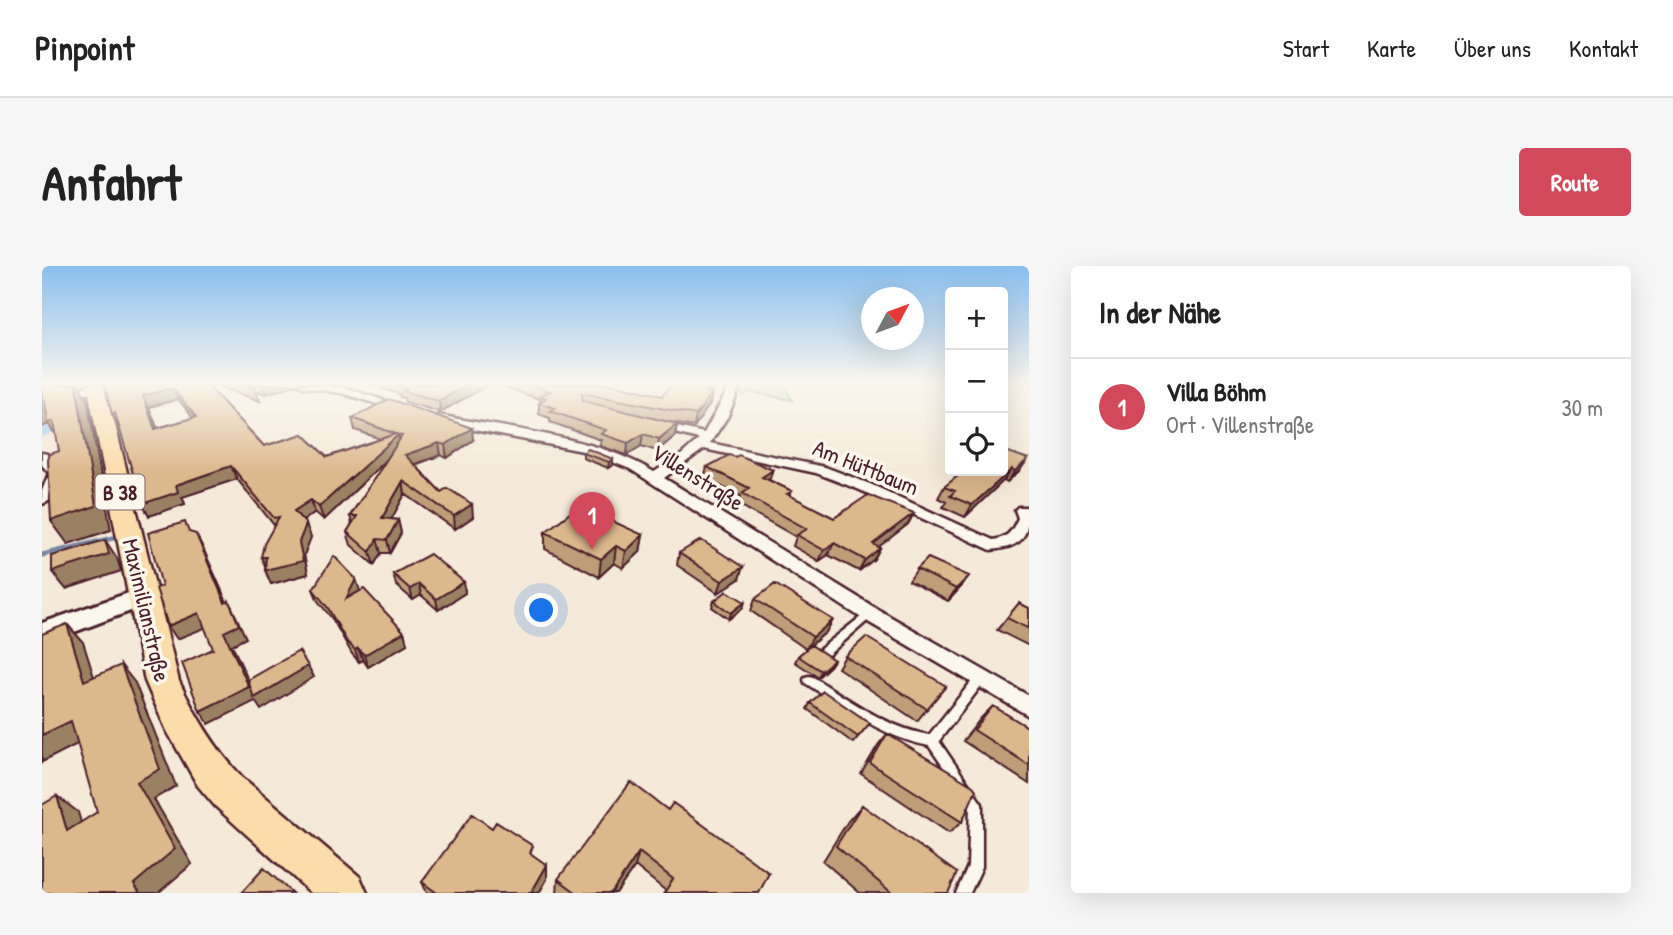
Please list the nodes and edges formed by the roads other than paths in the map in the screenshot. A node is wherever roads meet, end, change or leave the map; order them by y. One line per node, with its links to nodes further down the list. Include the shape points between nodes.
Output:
1 (102, 413): 10 (main road, Maximilianstraße / B 38)
2 (418, 413): 7 (street, Villenstraße, via 591,449)
3 (723, 413): 5 (street)
4 (640, 421): 5 (street)
5 (706, 442): 7 (street); 9 (street, Am Hüttbaum, via 820,470 991,545 1009,543 1020,533 1027,518)
6 (42, 457): 8 (street, via 55,472 53,487)
7 (656, 477): 11 (street, Villenstraße)
8 (42, 500)
9 (1023, 510)
10 (142, 597): 12 (main road); 18 (main road, Maximilianstraße / B 38, via 162,681 185,731 212,773)
11 (870, 614): 13 (lane); 14 (street, Villenstraße)
12 (42, 634)
13 (823, 653)
14 (980, 679): 16 (street, Villenstraße); 17 (lane)
15 (809, 680): 17 (lane, via 896,732)
16 (1029, 707)
17 (932, 741): 19 (lane, via 976,803 975,867)
18 (344, 893)
19 (963, 893)

